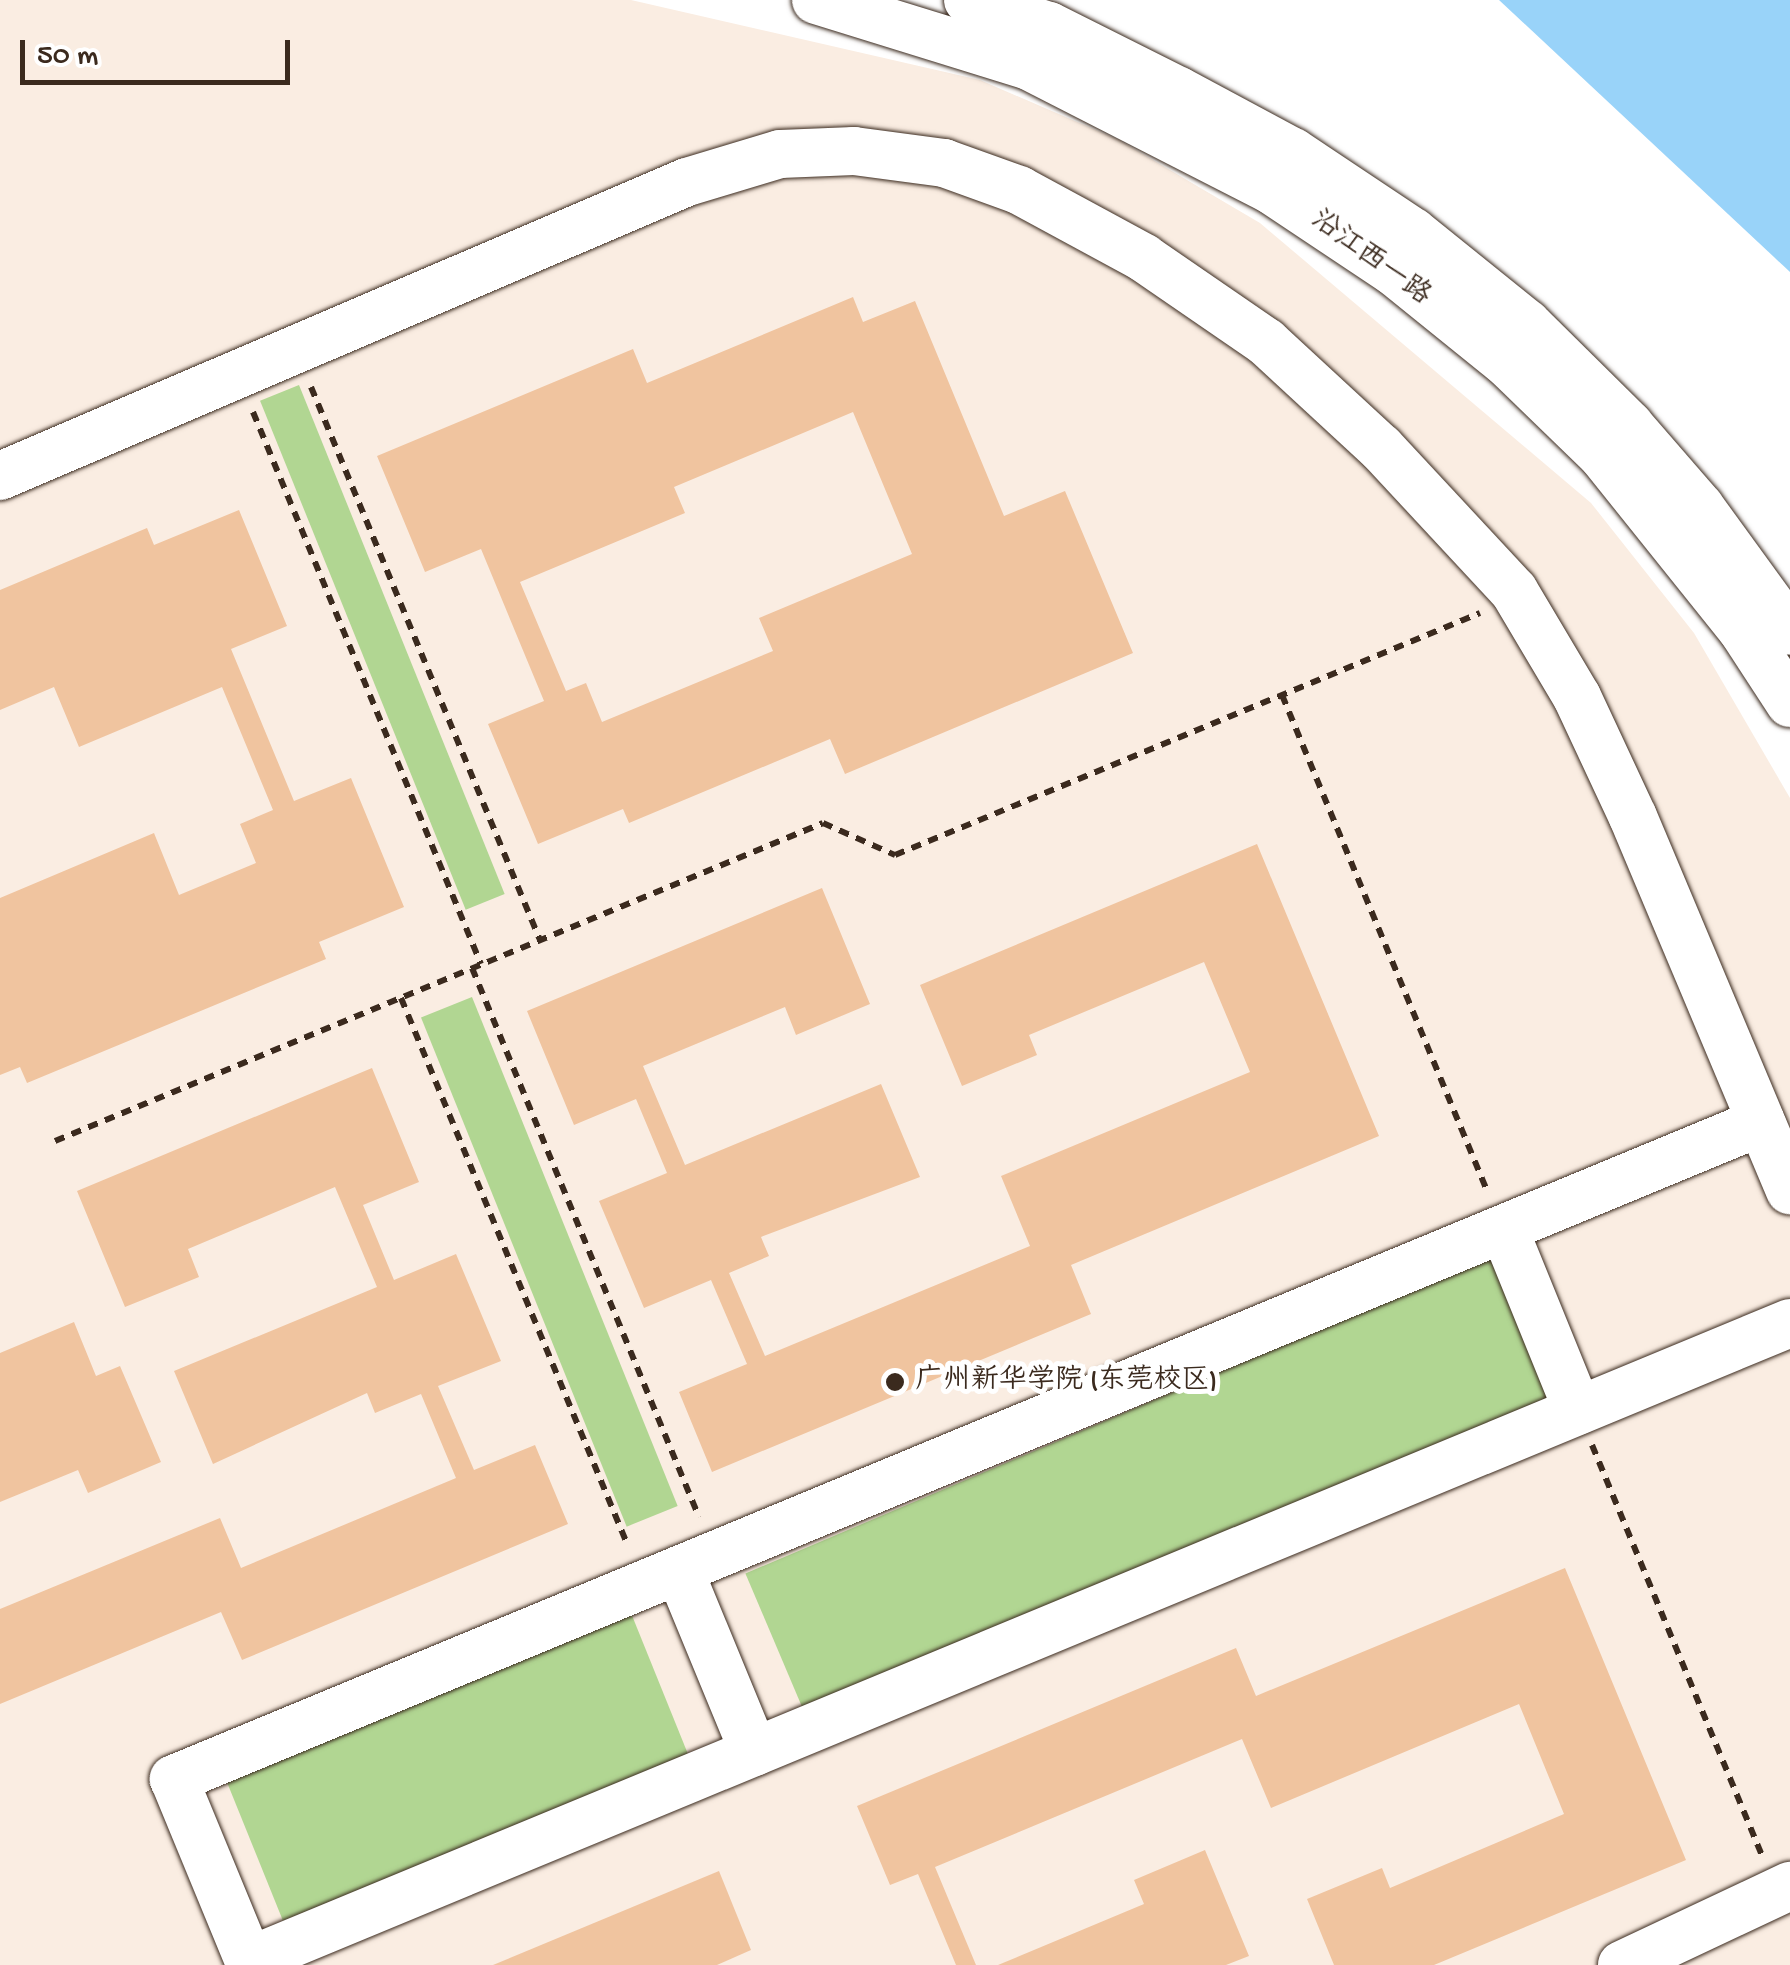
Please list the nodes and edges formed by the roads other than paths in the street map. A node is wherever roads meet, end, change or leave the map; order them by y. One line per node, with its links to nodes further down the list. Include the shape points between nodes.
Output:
1 (816, 0): 5 (street, 沿江西一路, via 1029,66 1273,191 1392,272 1507,364 1602,455 1743,630)
2 (968, 0): 4 (street, 沿江西一路, via 1049,26 1180,90 1293,152 1413,232 1527,324 1629,424 1700,507)
3 (0, 476): 6 (street, via 686,182 780,154 854,151 944,162 1019,190 1144,258 1266,342 1381,448 1518,597 1577,697)
4 (1790, 632)
5 (1790, 703)
6 (1761, 1122): 7 (street); 8 (street)
7 (1790, 1190)
8 (1504, 1229): 10 (street); 11 (street)
9 (1790, 1323): 10 (street)
10 (1578, 1411): 12 (street)
11 (679, 1570): 12 (street); 12 (street, via 174,1779 250,1961)
12 (754, 1752)
13 (1784, 1889): 14 (street)
14 (1622, 1965)

